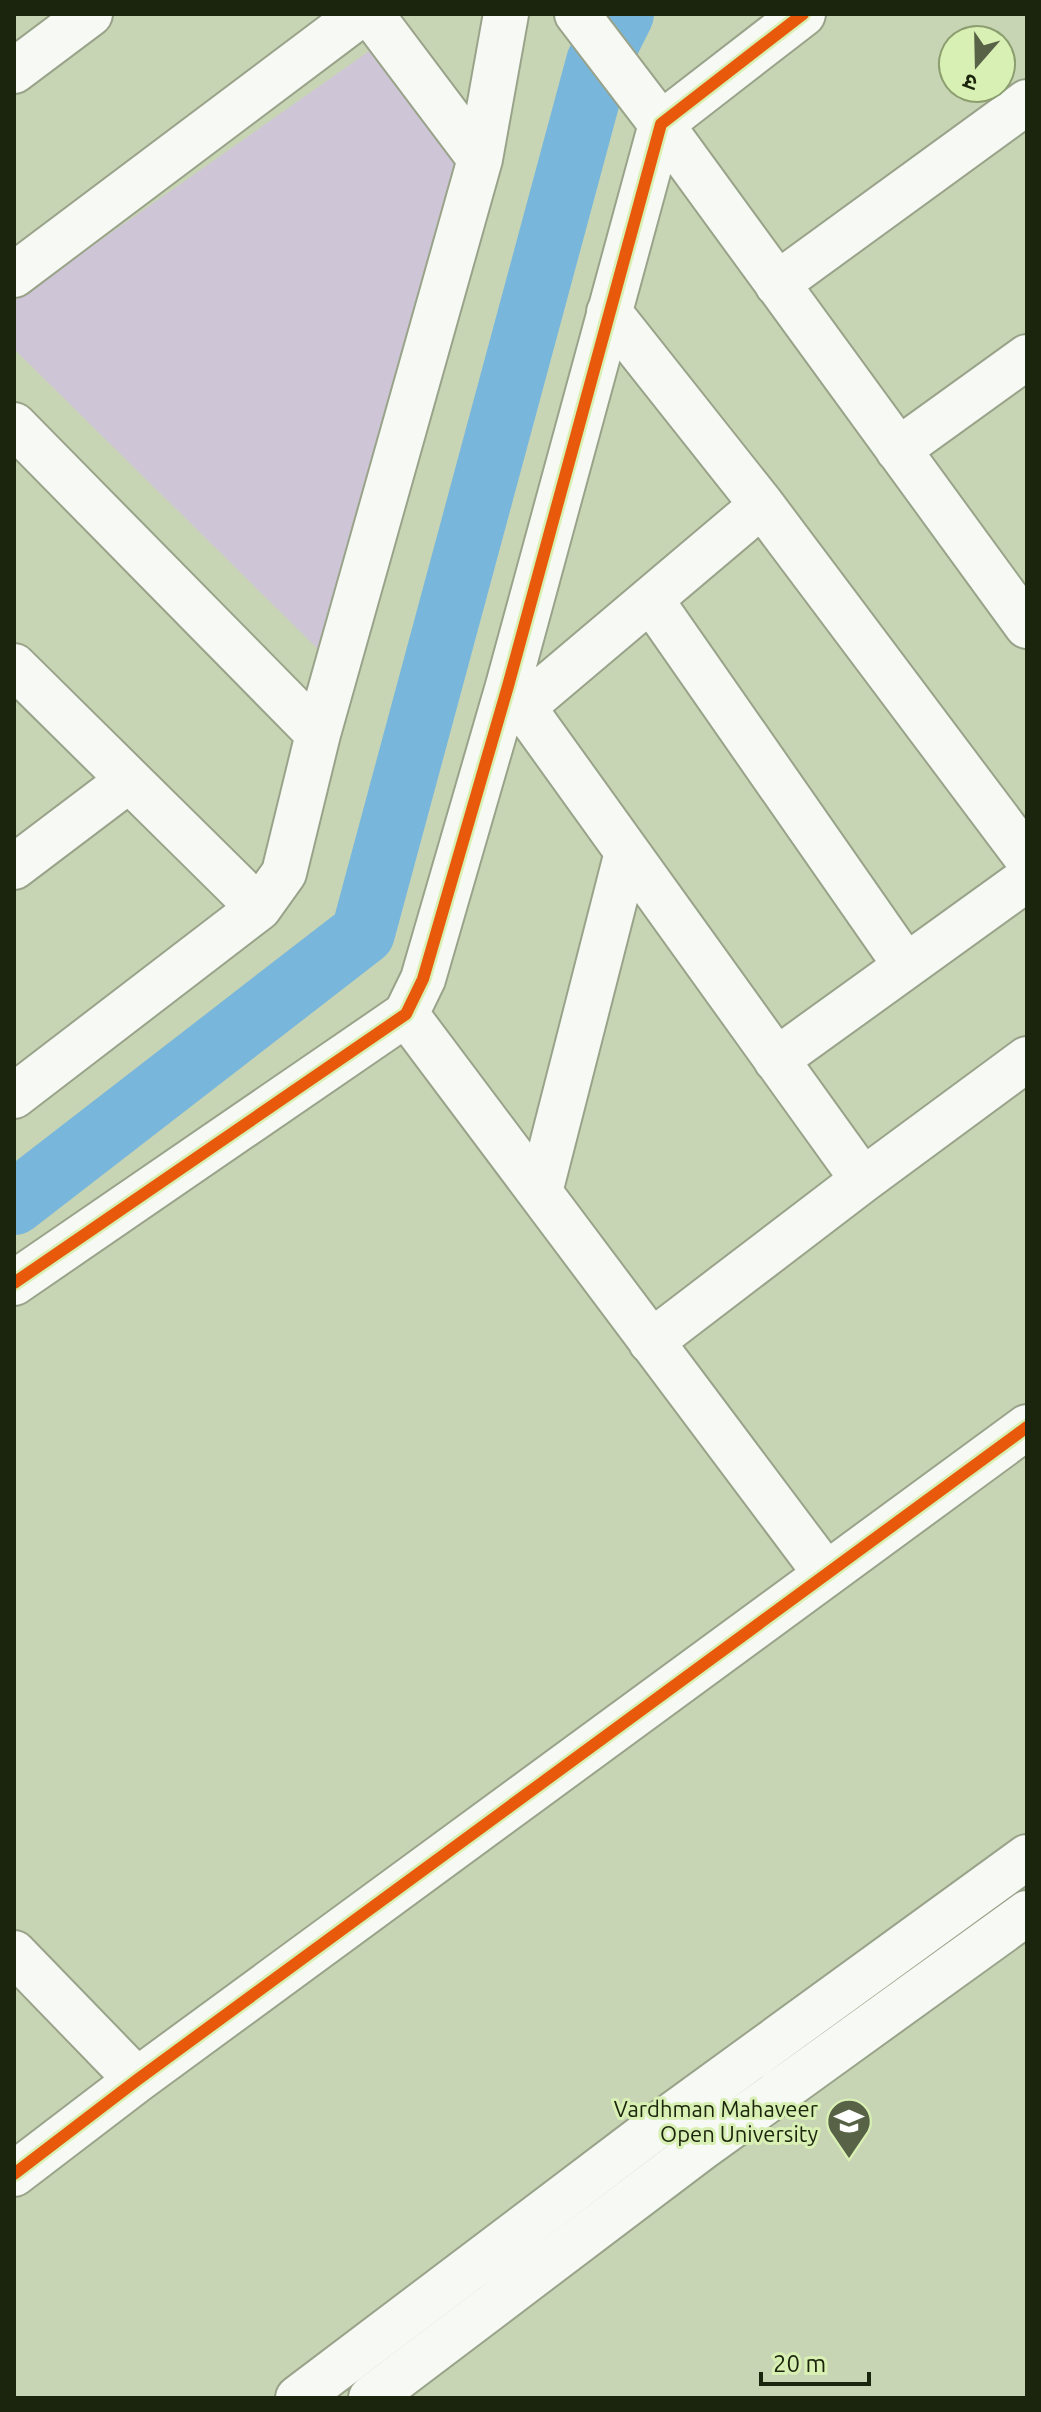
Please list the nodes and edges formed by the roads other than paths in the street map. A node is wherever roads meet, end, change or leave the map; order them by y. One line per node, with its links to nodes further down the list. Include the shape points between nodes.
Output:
1 (90, 14): 7 (street)
2 (361, 14): 11 (street)
3 (371, 14): 10 (street)
4 (506, 14): 10 (street)
5 (577, 14): 9 (street)
6 (803, 14): 9 (street)
7 (14, 71)
8 (1027, 102): 12 (street)
9 (650, 110): 12 (street); 13 (street)
10 (480, 159): 22 (street)
11 (14, 275)
12 (777, 284): 16 (street)
13 (609, 312): 17 (street); 21 (street)
14 (1027, 357): 16 (street)
15 (14, 425): 22 (street)
16 (898, 450): 19 (street)
17 (762, 505): 18 (street); 25 (street)
18 (651, 600): 21 (street); 29 (street)
19 (1025, 618)
20 (14, 666): 23 (street)
21 (515, 696): 24 (street); 30 (street, via 423,979)
22 (318, 734): 28 (street, via 284,873)
23 (129, 780): 26 (street); 28 (street)
24 (627, 852): 32 (street); 35 (street)
25 (1027, 858)
26 (14, 867)
27 (1027, 879): 29 (street)
28 (259, 908): 33 (street)
29 (906, 966): 32 (street)
30 (406, 1014): 35 (street); 36 (street)
31 (1027, 1059): 34 (street)
32 (776, 1060): 34 (street)
33 (14, 1096)
34 (863, 1180): 37 (street)
35 (540, 1192): 37 (street)
36 (14, 1283)
37 (651, 1342): 39 (street)
38 (1027, 1427): 39 (street)
39 (826, 1574): 43 (street)
40 (1027, 1857): 45 (street, via 660,2124)
41 (1027, 1913): 46 (street, via 713,2140)
42 (14, 1953): 43 (street)
43 (137, 2080): 44 (street)
44 (14, 2174)
45 (298, 2398)
46 (371, 2398)

